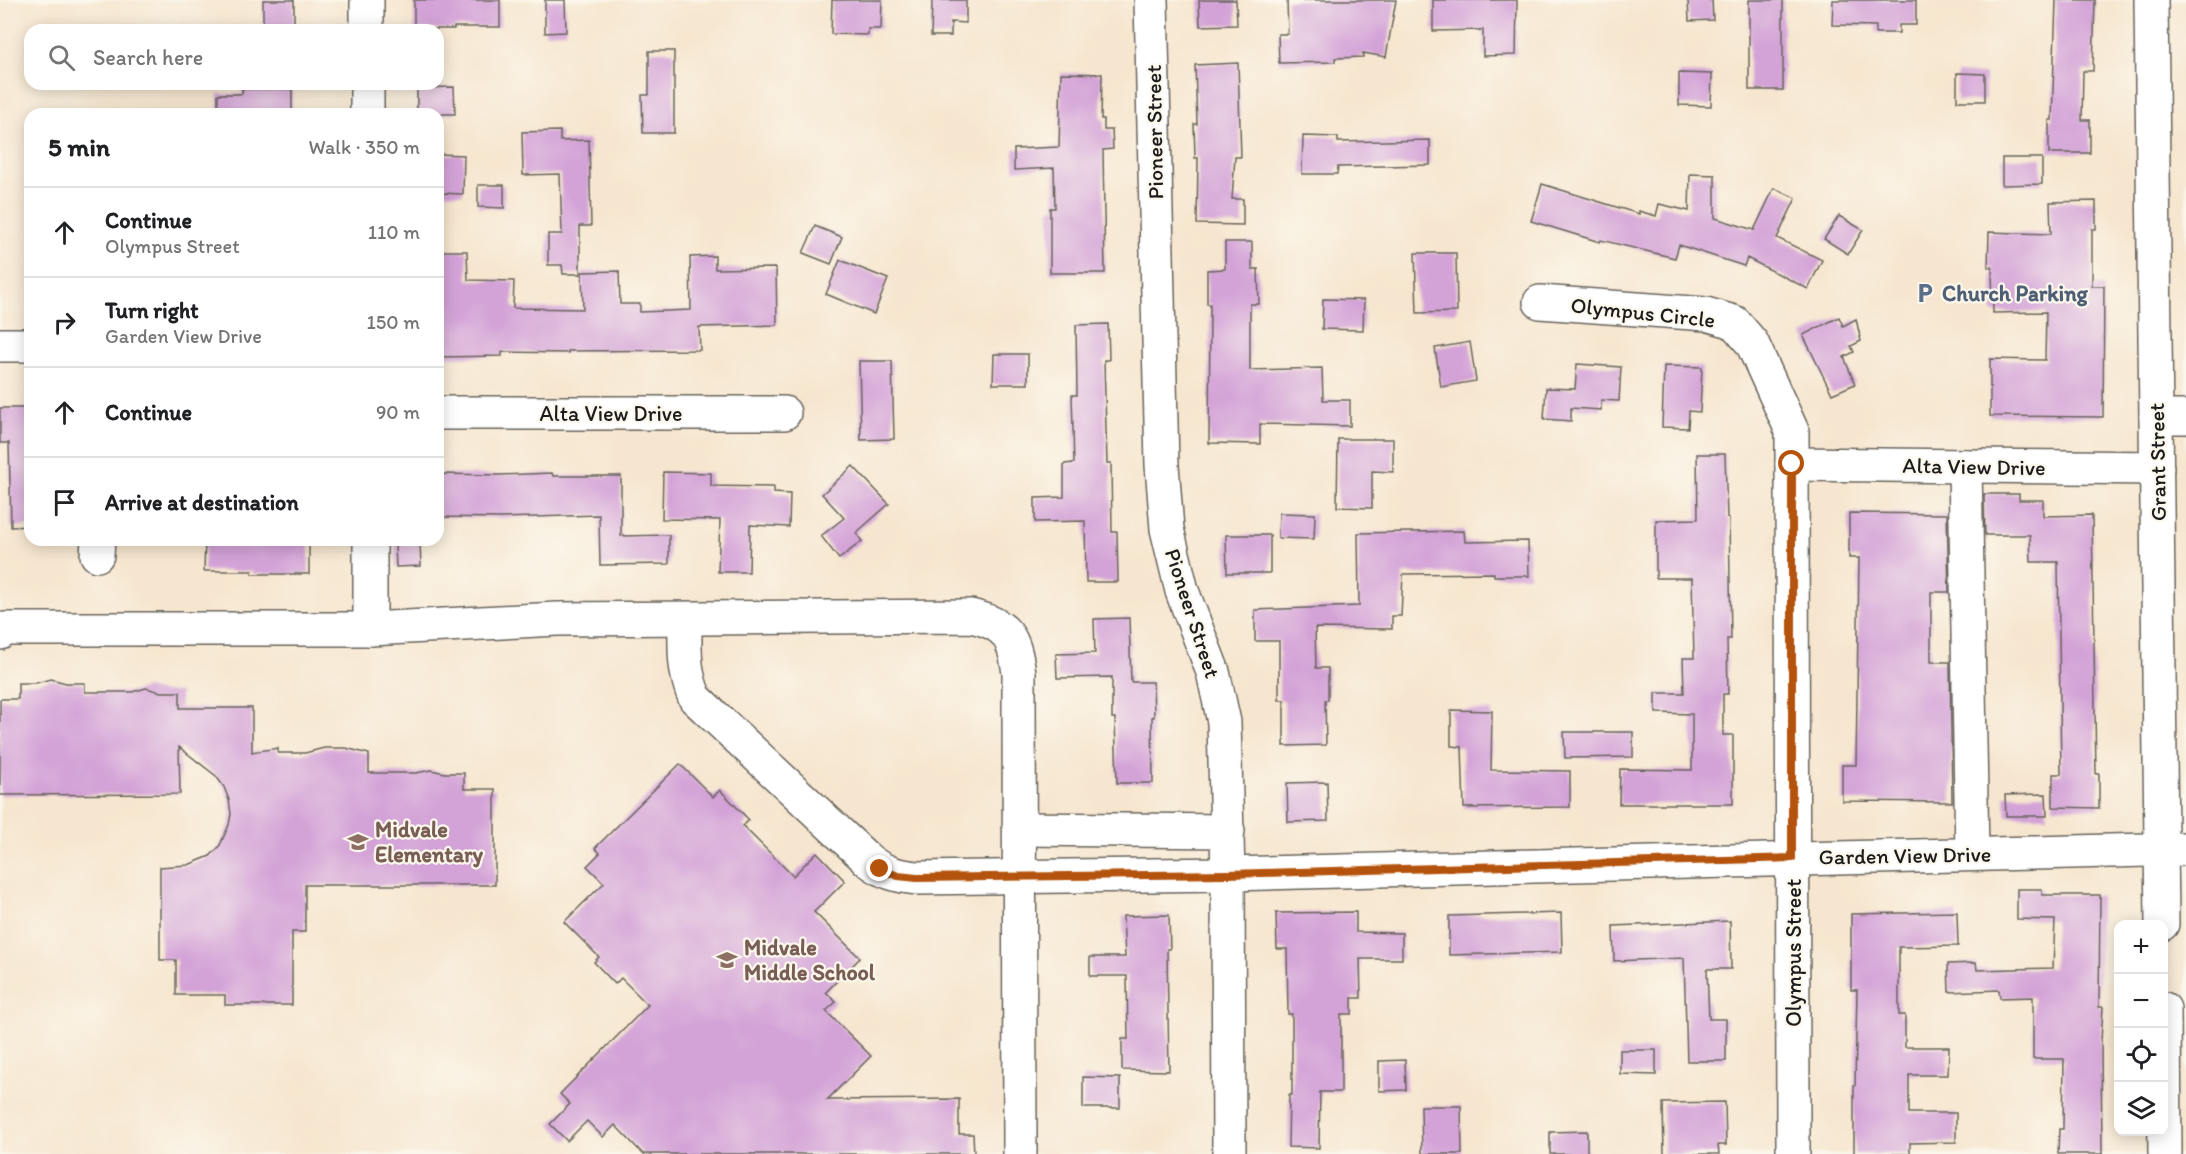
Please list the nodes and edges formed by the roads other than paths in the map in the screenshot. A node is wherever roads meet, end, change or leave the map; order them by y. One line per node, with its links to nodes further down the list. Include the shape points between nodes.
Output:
1 (367, 0): 4 (street)
2 (1151, 0): 21 (street, Pioneer Street, via 1162,465 1167,529 1182,591 1214,672 1224,722)
3 (2151, 0): 12 (street, Grant Street)
4 (367, 24)
5 (367, 90): 6 (street)
6 (367, 108)
7 (1539, 302): 13 (street, Olympus Circle, via 1706,314 1734,322 1752,343 1785,412 1792,430)
8 (0, 345): 9 (street)
9 (24, 345)
10 (444, 413): 11 (street, Alta View Drive)
11 (784, 413)
12 (2171, 417): 15 (street, Grant Street)
13 (1792, 464): 14 (street, Alta View Drive); 24 (street, Olympus Street)
14 (1965, 466): 15 (street, Alta View Drive); 23 (street)
15 (2157, 468): 22 (street, Grant Street)
16 (370, 546): 18 (street)
17 (685, 619): 18 (street, via 557,619); 20 (street, via 971,616 991,621 1007,634 1016,653); 26 (street, Garden View Drive, via 685,662 695,698 880,869 917,878)
18 (370, 629): 19 (street, via 4,629)
19 (0, 633)
20 (1020, 829): 21 (street); 26 (street)
21 (1228, 831): 25 (street, Pioneer Street)
22 (2174, 849): 23 (street, Garden View Drive); 27 (street, Grant Street)
23 (1972, 854): 24 (street, Garden View Drive)
24 (1792, 858): 25 (street, Garden View Drive); 31 (street, Olympus Street)
25 (1228, 874): 26 (street, Garden View Drive); 30 (street, Pioneer Street)
26 (1020, 876): 29 (street)
27 (2164, 920)
28 (2163, 1028): 32 (street)
29 (1020, 1154)
30 (1229, 1154)
31 (1793, 1154)
32 (2165, 1154)

